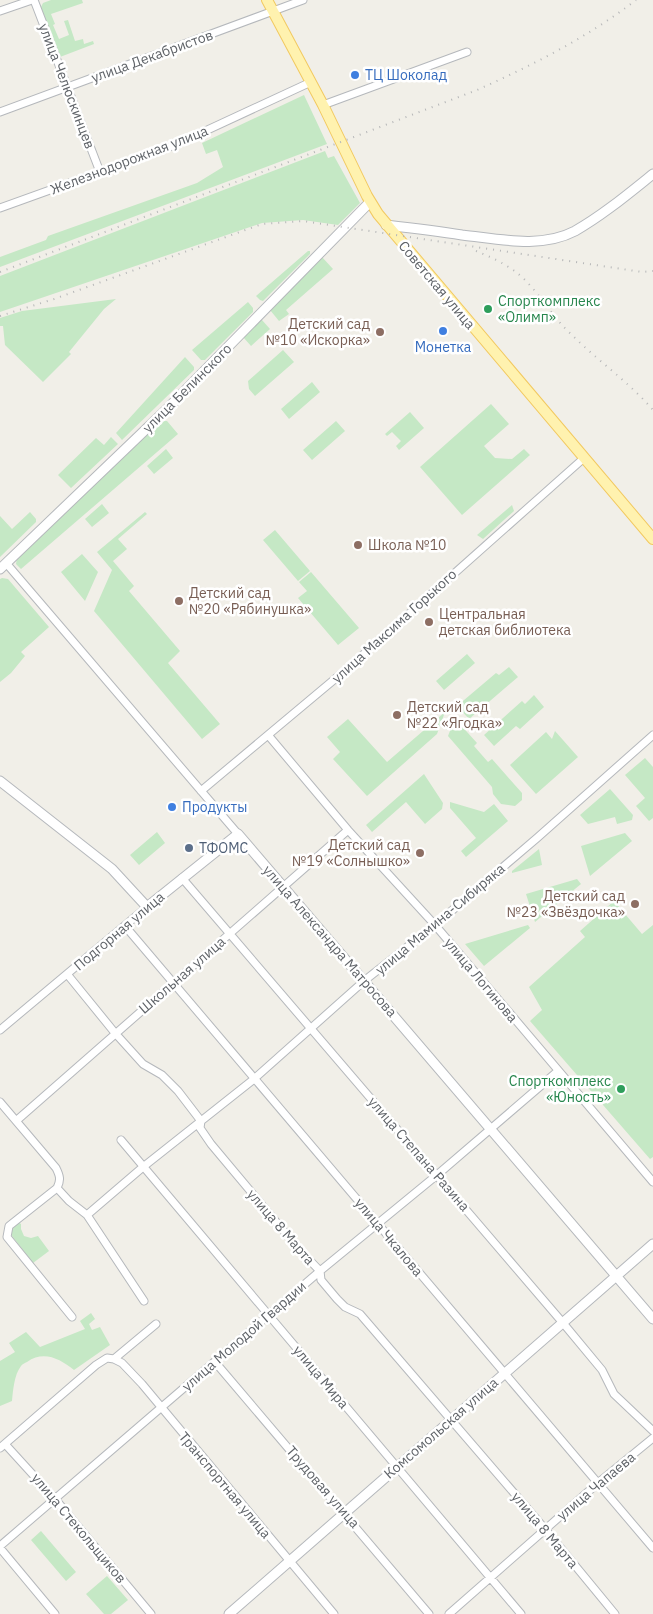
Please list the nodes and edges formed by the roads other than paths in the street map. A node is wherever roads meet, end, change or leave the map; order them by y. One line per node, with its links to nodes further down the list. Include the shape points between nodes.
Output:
1 (33, 0): 4 (street); 8 (street, улица Челюскинцев)
2 (267, 0): 5 (main road, Советская улица)
3 (303, 0): 5 (street, улица Декабристов)
4 (0, 11)
5 (273, 11): 7 (main road, Советская улица); 8 (street, улица Декабристов)
6 (467, 52): 9 (street)
7 (311, 82): 9 (main road, Советская улица); 11 (street, Железнодорожная улица, via 175,145)
8 (67, 88): 10 (street, улица Декабристов); 11 (street, улица Челюскинцев)
9 (323, 105): 13 (main road, Советская улица)
10 (0, 112)
11 (100, 172): 14 (street, Железнодорожная улица)
12 (653, 174): 15 (street, via 574,231 549,240 503,240)
13 (370, 202): 15 (main road, Советская улица); 18 (street, улица Белинского, via 166,410)
14 (0, 208)
15 (386, 225): 16 (main road, Советская улица)
16 (584, 458): 17 (main road, Советская улица); 19 (street, улица Максима Горького)
17 (653, 539)
18 (3, 566): 22 (street, улица Александра Матросова)
19 (268, 735): 22 (street, улица Максима Горького); 23 (street, улица Логинова)
20 (653, 735): 28 (street, улица Мамина-Сибиряка)
21 (0, 781): 27 (street, via 112,869)
22 (201, 791): 24 (street, улица Александра Матросова)
23 (348, 830): 26 (street, Школьная улица); 28 (street, улица Логинова)
24 (238, 834): 25 (street, Подгорная улица); 26 (street, улица Александра Матросова)
25 (182, 878): 27 (street, Подгорная улица); 30 (street, улица Степана Разина)
26 (282, 887): 30 (street, Школьная улица); 32 (street, улица Александра Матросова)
27 (147, 907): 29 (street, Подгорная улица)
28 (435, 925): 32 (street, улица Мамина-Сибиряка); 37 (street, улица Логинова)
29 (125, 926): 31 (street, Подгорная улица); 33 (street, улица Чкалова)
30 (230, 934): 33 (street, Школьная улица); 34 (street, улица Степана Разина)
31 (68, 974): 35 (street, Подгорная улица); 36 (street, улица 8 Марта)
32 (364, 981): 34 (street, улица Мамина-Сибиряка); 42 (street, улица Александра Матросова)
33 (173, 983): 36 (street, Школьная улица); 38 (street, улица Чкалова)
34 (311, 1029): 38 (street, улица Мамина-Сибиряка); 45 (street, улица Степана Разина)
35 (0, 1030)
36 (115, 1033): 40 (street, Школьная улица); 41 (street, улица 8 Марта, via 144,1064 162,1075 178,1091)
37 (558, 1071): 42 (street, улица Молодой Гвардии); 46 (street, улица Логинова)
38 (254, 1079): 41 (street, улица Мамина-Сибиряка); 49 (street, улица Чкалова)
39 (0, 1102): 40 (street)
40 (16, 1121): 47 (street, via 56,1168 60,1177)
41 (201, 1121): 44 (street, улица Мамина-Сибиряка); 51 (street, улица 8 Марта, via 200,1128 211,1144)
42 (490, 1128): 45 (street, улица Молодой Гвардии); 52 (street, улица Александра Матросова)
43 (121, 1140): 44 (street, улица Мира)
44 (143, 1167): 48 (street, улица Мамина-Сибиряка); 54 (street, улица Мира)
45 (437, 1175): 49 (street, улица Молодой Гвардии); 57 (street, улица Степана Разина)
46 (653, 1182)
47 (57, 1188): 48 (street); 55 (street, via 9,1226 7,1237)
48 (87, 1215): 53 (street)
49 (379, 1224): 51 (street, улица Молодой Гвардии); 61 (street, улица Чкалова)
50 (653, 1244): 52 (street, Комсомольская улица)
51 (320, 1271): 54 (street, улица Молодой Гвардии); 63 (street, улица 8 Марта, via 321,1280 337,1299 345,1308 360,1314)
52 (616, 1275): 56 (street, улица Александра Матросова); 57 (street, Комсомольская улица)
53 (144, 1301)
54 (269, 1316): 60 (street, улица Молодой Гвардии); 67 (street, улица Мира)
55 (72, 1317)
56 (653, 1319)
57 (563, 1322): 61 (street, Комсомольская улица); 64 (street, улица Степана Разина, via 602,1370 614,1394)
58 (156, 1324): 59 (street)
59 (114, 1359): 62 (street, Транспортная улица, via 122,1362); 66 (street, via 108,1358 96,1365)
60 (215, 1362): 62 (street, улица Молодой Гвардии); 70 (street, Трудовая улица)
61 (503, 1374): 63 (street, Комсомольская улица); 68 (street, улица Чкалова)
62 (160, 1408): 69 (street, улица Молодой Гвардии); 74 (street, Транспортная улица)
63 (450, 1421): 67 (street, Комсомольская улица); 71 (street, улица 8 Марта)
64 (653, 1431)
65 (653, 1438): 68 (street, улица Чапаева)
66 (2, 1446): 69 (street, улица Стекольщиков)
67 (397, 1467): 70 (street, Комсомольская улица); 75 (street, улица Мира)
68 (598, 1483): 71 (street, улица Чапаева); 73 (street, улица Чкалова)
69 (56, 1500): 72 (street, улица Молодой Гвардии); 77 (street, улица Стекольщиков)
70 (344, 1513): 74 (street, Комсомольская улица); 80 (street, Трудовая улица)
71 (545, 1530): 75 (street, улица Чапаева); 83 (street, улица 8 Марта)
72 (0, 1547): 76 (street)
73 (653, 1548)
74 (288, 1562): 78 (street, Комсомольская улица); 79 (street, Транспортная улица)
75 (490, 1577): 81 (street, улица Чапаева); 82 (street, улица Мира)
76 (55, 1614)
77 (151, 1614)
78 (229, 1614)
79 (334, 1614)
80 (429, 1614)
81 (449, 1614)
82 (521, 1614)
83 (615, 1614)

